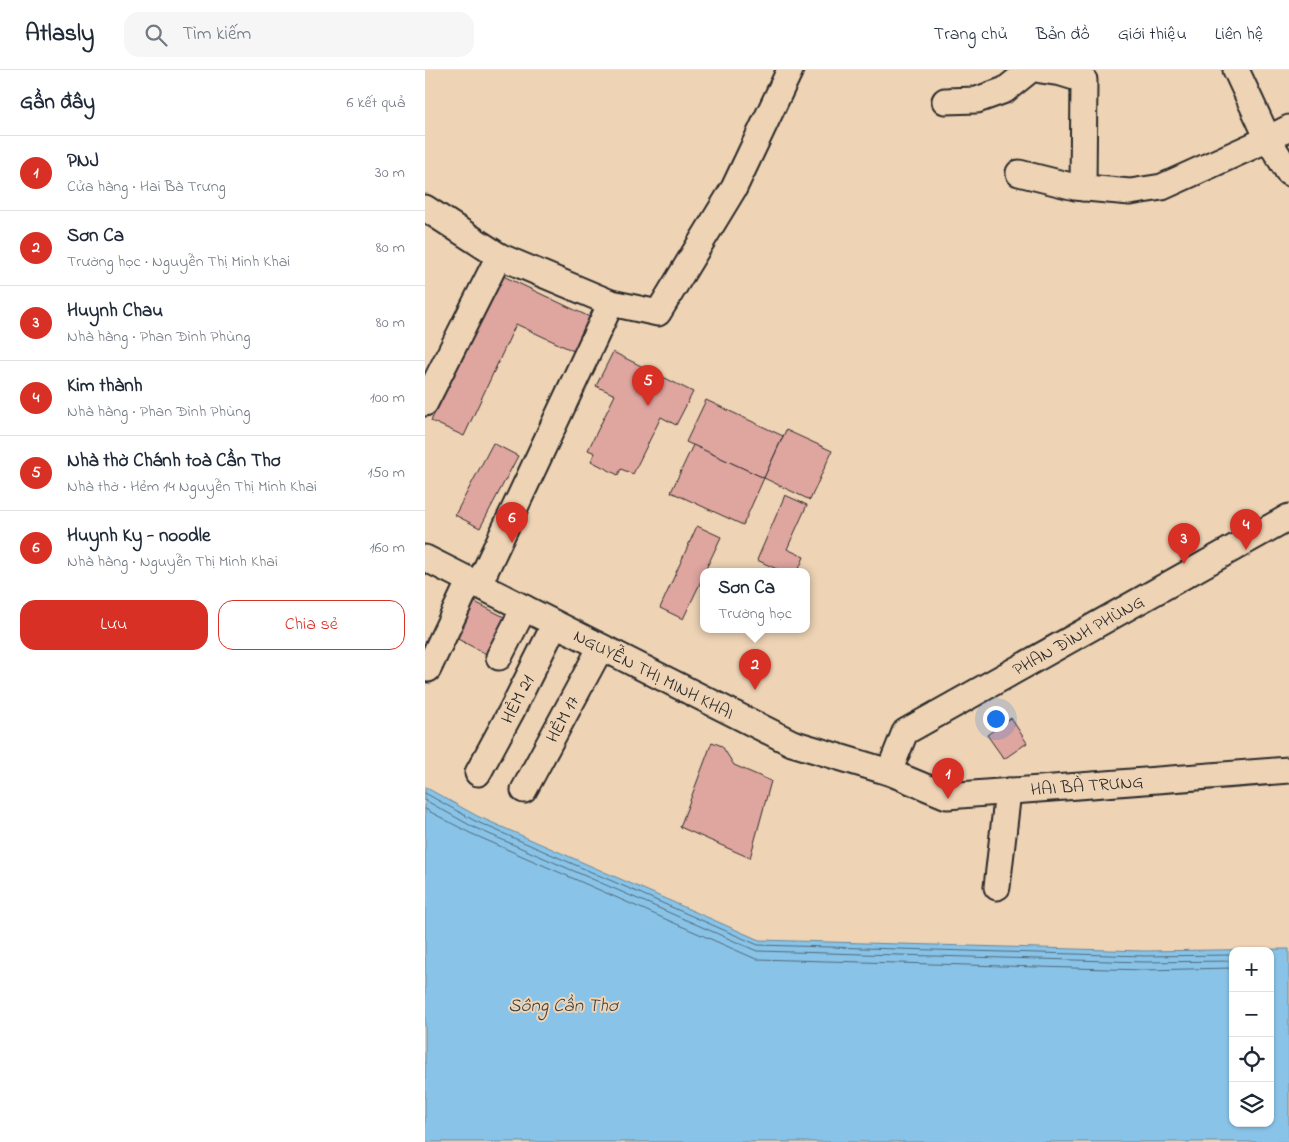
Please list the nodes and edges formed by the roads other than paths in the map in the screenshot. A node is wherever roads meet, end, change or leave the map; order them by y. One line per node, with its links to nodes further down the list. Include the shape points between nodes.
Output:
1 (790, 70): 12 (street, via 734,188 658,313)
2 (1029, 70): 5 (street, via 1005,90 977,100)
3 (1236, 70): 6 (street)
4 (1055, 71): 9 (street, via 1084,80)
5 (945, 101)
6 (1279, 134): 8 (street); 9 (street, via 1162,187 1130,192)
7 (1019, 173): 9 (street)
8 (1289, 173)
9 (1083, 188)
10 (425, 208): 11 (street)
11 (499, 256): 12 (street); 13 (street)
12 (611, 303): 16 (street)
13 (425, 403)
14 (1289, 516): 23 (street, PHAN ĐÌNH PHÙNG, via 905,732)
15 (425, 558): 16 (street, NGUYỄN THỊ MINH KHAI)
16 (475, 582): 17 (street, NGUYỄN THỊ MINH KHAI); 21 (street)
17 (524, 608): 18 (street, NGUYỄN THỊ MINH KHAI); 20 (street)
18 (555, 624): 19 (street, NGUYỄN THỊ MINH KHAI); 24 (street, HẺM 21)
19 (601, 647): 23 (street, NGUYỄN THỊ MINH KHAI, via 792,743); 25 (street, HẺM 17)
20 (499, 657)
21 (428, 670)
22 (1289, 770): 26 (street, HAI BÀ TRƯNG)
23 (889, 772): 26 (street, HAI BÀ TRƯNG, via 947,796)
24 (478, 774)
25 (524, 790)
26 (1008, 792): 27 (street)
27 (997, 887)

